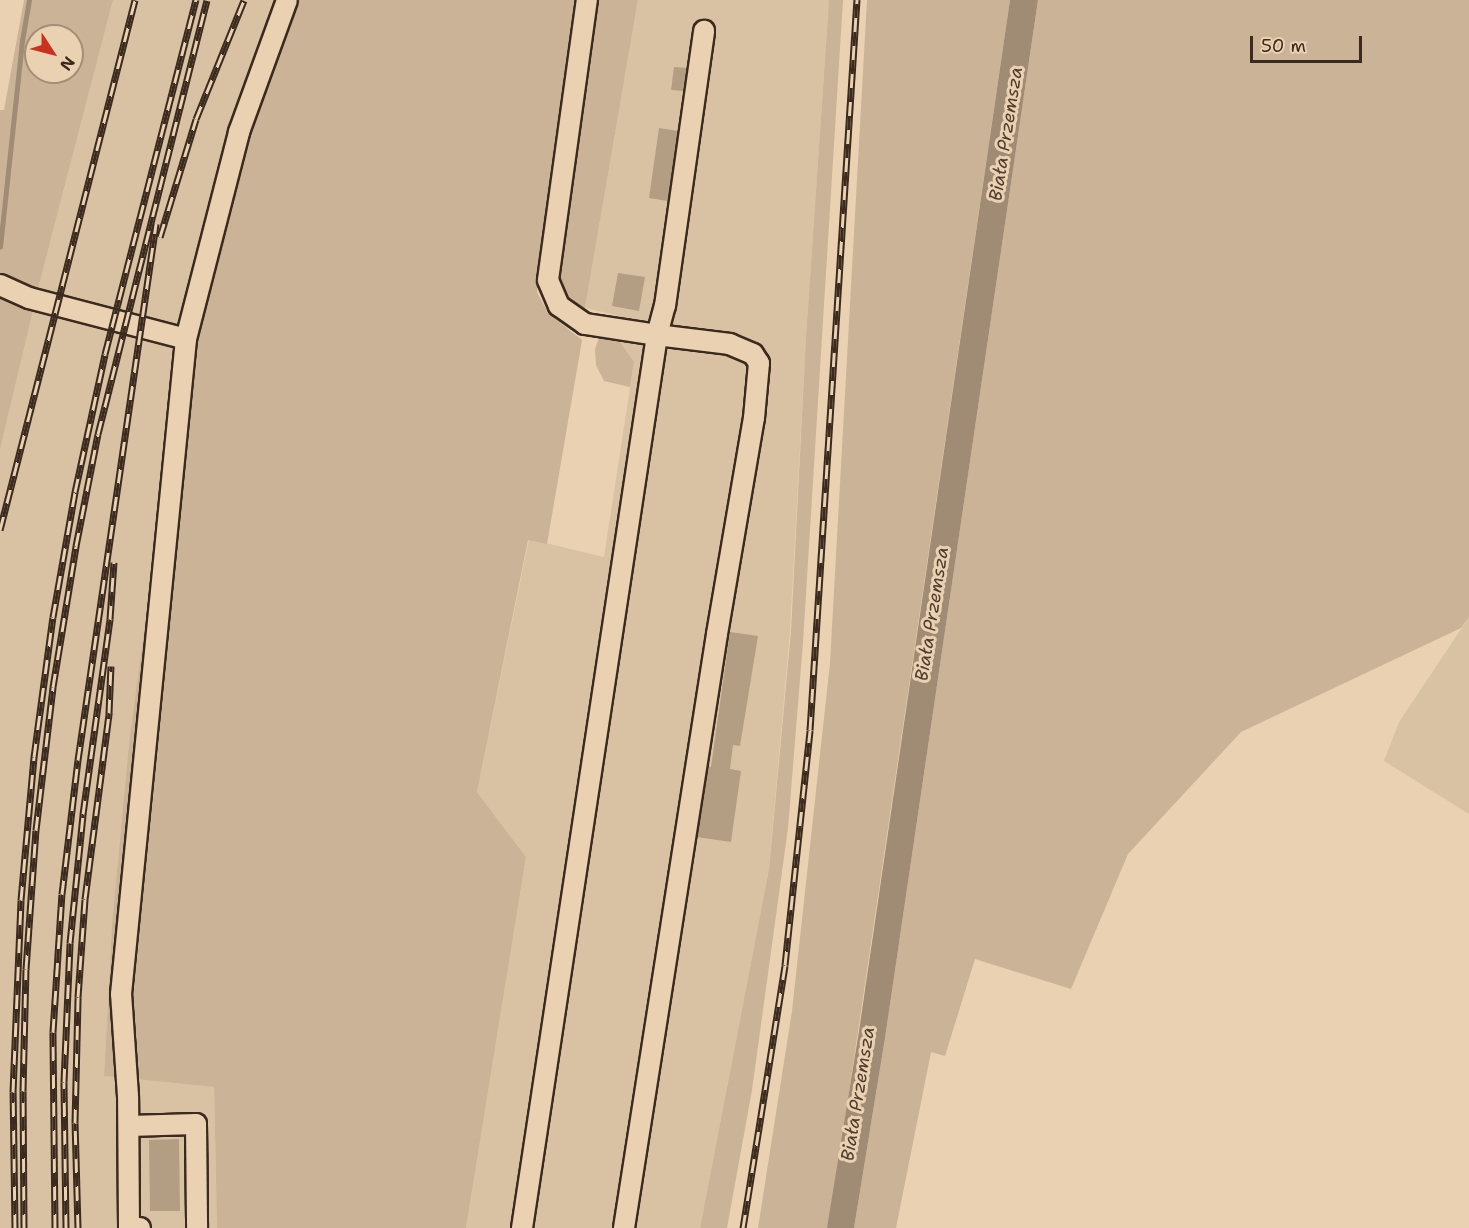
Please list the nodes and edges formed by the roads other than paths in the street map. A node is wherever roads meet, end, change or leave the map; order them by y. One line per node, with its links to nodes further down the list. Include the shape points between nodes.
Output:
1 (287, 0): 6 (street, via 239,132)
2 (587, 0): 5 (street, via 548,280 559,306 585,324)
3 (704, 31): 5 (street, via 665,306)
4 (0, 285): 6 (street, via 29,298)
5 (657, 335): 10 (street); 11 (street, via 730,344 753,354 759,363 754,417)
6 (186, 339): 7 (street, via 121,994)
7 (129, 1126): 8 (street, via 129,1228); 9 (street, via 196,1124)
8 (140, 1228)
9 (196, 1228)
10 (522, 1228)
11 (624, 1228)

